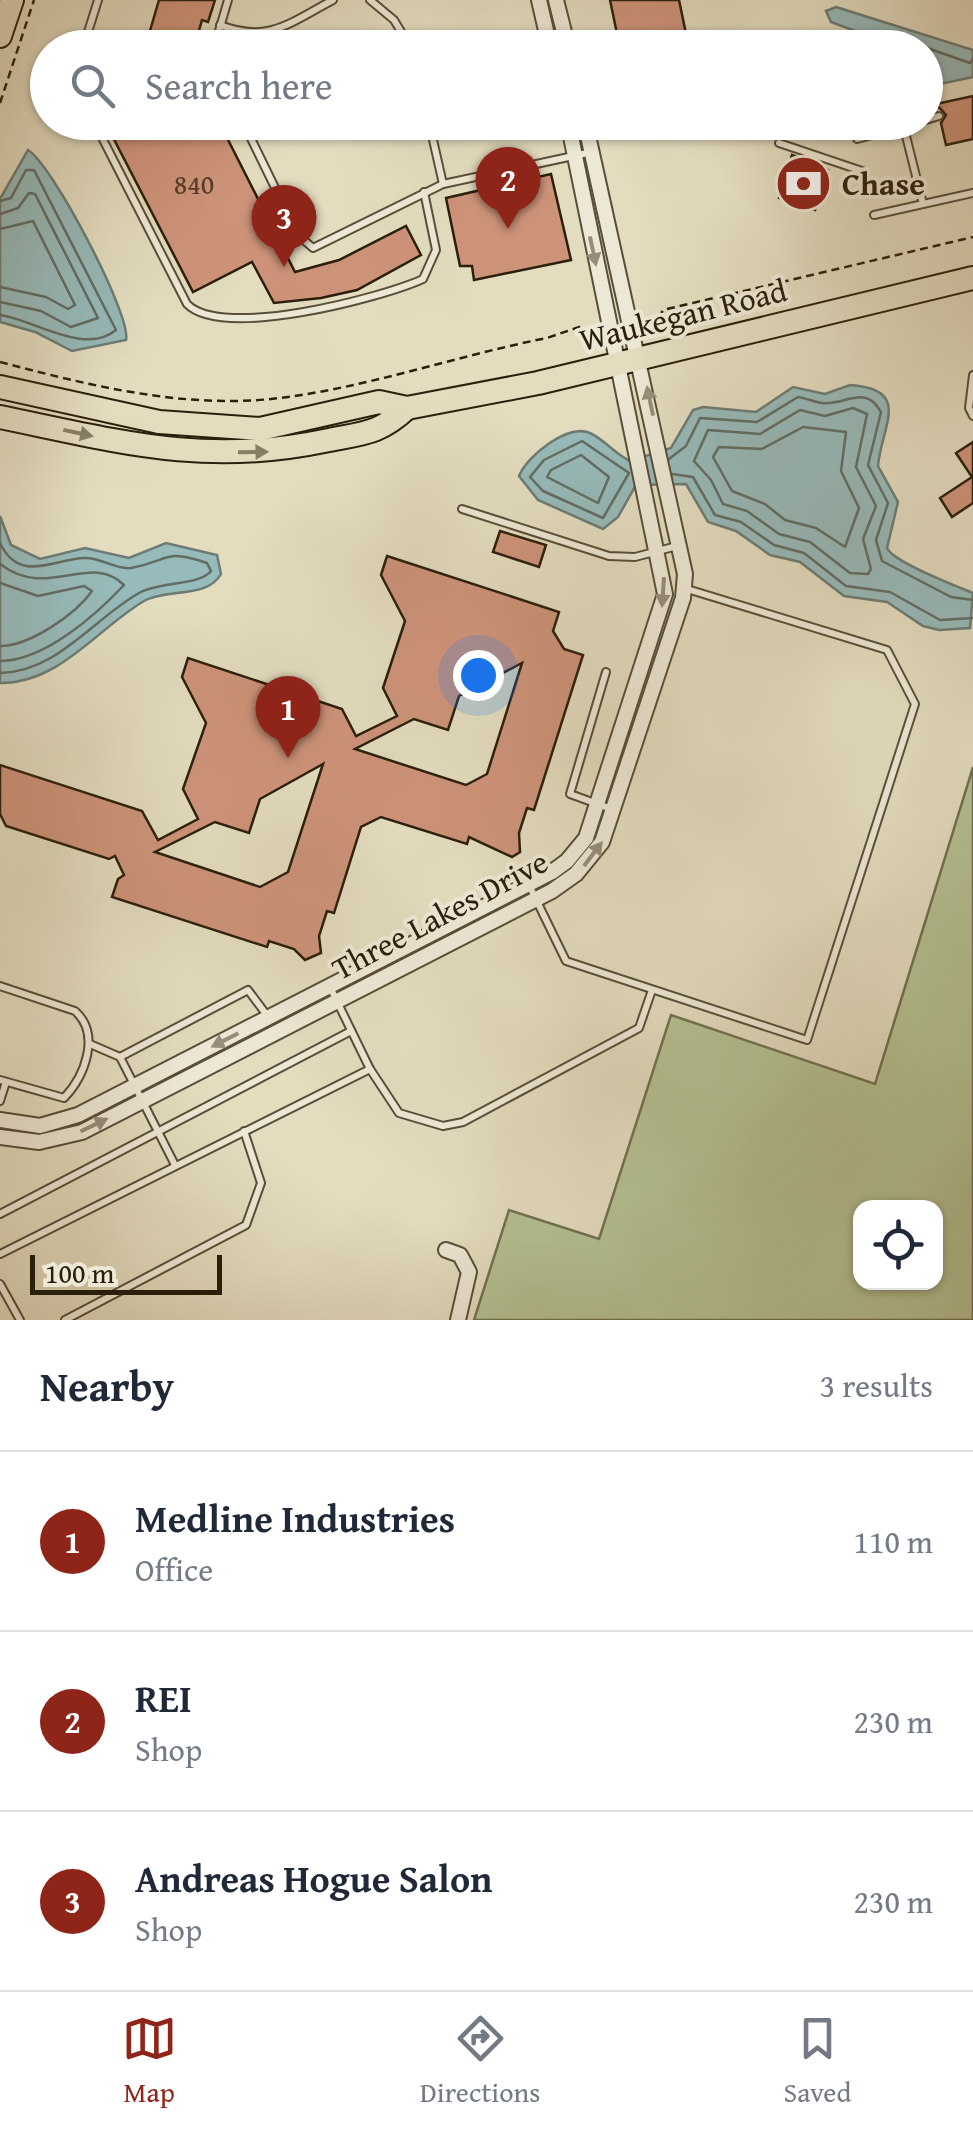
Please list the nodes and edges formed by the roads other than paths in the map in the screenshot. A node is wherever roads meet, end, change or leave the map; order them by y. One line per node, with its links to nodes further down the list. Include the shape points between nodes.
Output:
1 (12, 0): 16 (main road)
2 (98, 0): 9 (lane)
3 (228, 0): 8 (lane)
4 (333, 0): 12 (lane)
5 (370, 0): 13 (lane)
6 (539, 0): 14 (street)
7 (556, 0): 15 (street)
8 (220, 25): 10 (lane); 11 (lane)
9 (89, 30)
10 (219, 30)
11 (236, 30)
12 (276, 30)
13 (400, 30)
14 (546, 30)
15 (564, 30)
16 (0, 36)
17 (103, 140): 28 (lane, via 188,304 208,316 306,311 424,279 436,250)
18 (252, 140): 28 (lane, via 308,246)
19 (434, 140): 27 (lane)
20 (571, 140): 25 (street, Three Lakes Drive)
21 (590, 140): 24 (street, Three Lakes Drive)
22 (907, 140): 30 (lane)
23 (778, 143): 26 (lane)
24 (593, 151): 25 (lane); 33 (street, Three Lakes Drive)
25 (574, 156): 27 (lane); 34 (street, Three Lakes Drive, one-way to 34)
26 (865, 172)
27 (443, 184): 28 (lane)
28 (424, 192)
29 (973, 193): 30 (lane)
30 (923, 204): 31 (lane)
31 (874, 215)
32 (973, 278): 33 (main road, Waukegan Road)
33 (641, 360): 34 (main road, Waukegan Road); 41 (street, Three Lakes Drive, one-way to 33)
34 (616, 366): 37 (main road, Waukegan Road); 42 (street, Three Lakes Drive)
35 (973, 376): 39 (lane)
36 (0, 387): 37 (main road, Waukegan Road, via 130,417 237,431 379,402)
37 (406, 408): 38 (main road, Waukegan Road, one-way to 37, via 156,449 251,452 385,428)
38 (0, 416)
39 (973, 416)
40 (462, 509): 42 (lane, via 609,556)
41 (681, 545): 42 (lane); 43 (street, Three Lakes Drive)
42 (659, 550): 45 (street, Three Lakes Drive, one-way to 45, via 666,594)
43 (685, 588): 46 (street, Three Lakes Drive); 51 (lane, via 886,650 916,704 807,1040)
44 (606, 672): 45 (lane, via 570,786 570,794)
45 (599, 805): 46 (lane); 47 (street, Three Lakes Drive, via 586,838 567,861)
46 (615, 810): 48 (street, Three Lakes Drive, one-way to 46, via 587,863)
47 (529, 884): 48 (lane); 50 (street, Three Lakes Drive)
48 (536, 899): 51 (lane, via 566,962); 52 (street, Three Lakes Drive)
49 (0, 986): 56 (lane, via 75,1011)
50 (330, 986): 52 (lane); 53 (street, Three Lakes Drive)
51 (652, 990): 58 (lane, via 638,1028 463,1122 443,1126 399,1114)
52 (336, 1001): 54 (lane); 55 (street, Three Lakes Drive)
53 (268, 1017): 55 (lane); 57 (lane, via 248,990); 60 (street, Three Lakes Drive, one-way to 60)
54 (352, 1031): 58 (lane); 64 (lane)
55 (276, 1032): 62 (street, Three Lakes Drive)
56 (90, 1044): 57 (lane); 59 (lane, via 64,1098)
57 (120, 1057): 60 (lane)
58 (370, 1070): 65 (lane)
59 (3, 1081): 61 (lane)
60 (134, 1086): 62 (lane); 63 (street, Three Lakes Drive, via 52,1124)
61 (0, 1101)
62 (142, 1102): 64 (lane); 66 (street, Three Lakes Drive, one-way to 62, via 69,1137)
63 (0, 1120)
64 (158, 1131): 67 (lane); 68 (lane)
65 (244, 1131): 67 (lane); 73 (lane, via 261,1183 246,1224)
66 (0, 1137)
67 (175, 1165): 70 (lane)
68 (0, 1214)
69 (446, 1250): 74 (street, via 460,1255 469,1272)
70 (0, 1254)
71 (0, 1284): 72 (lane)
72 (20, 1320)
73 (65, 1320)
74 (458, 1320)

